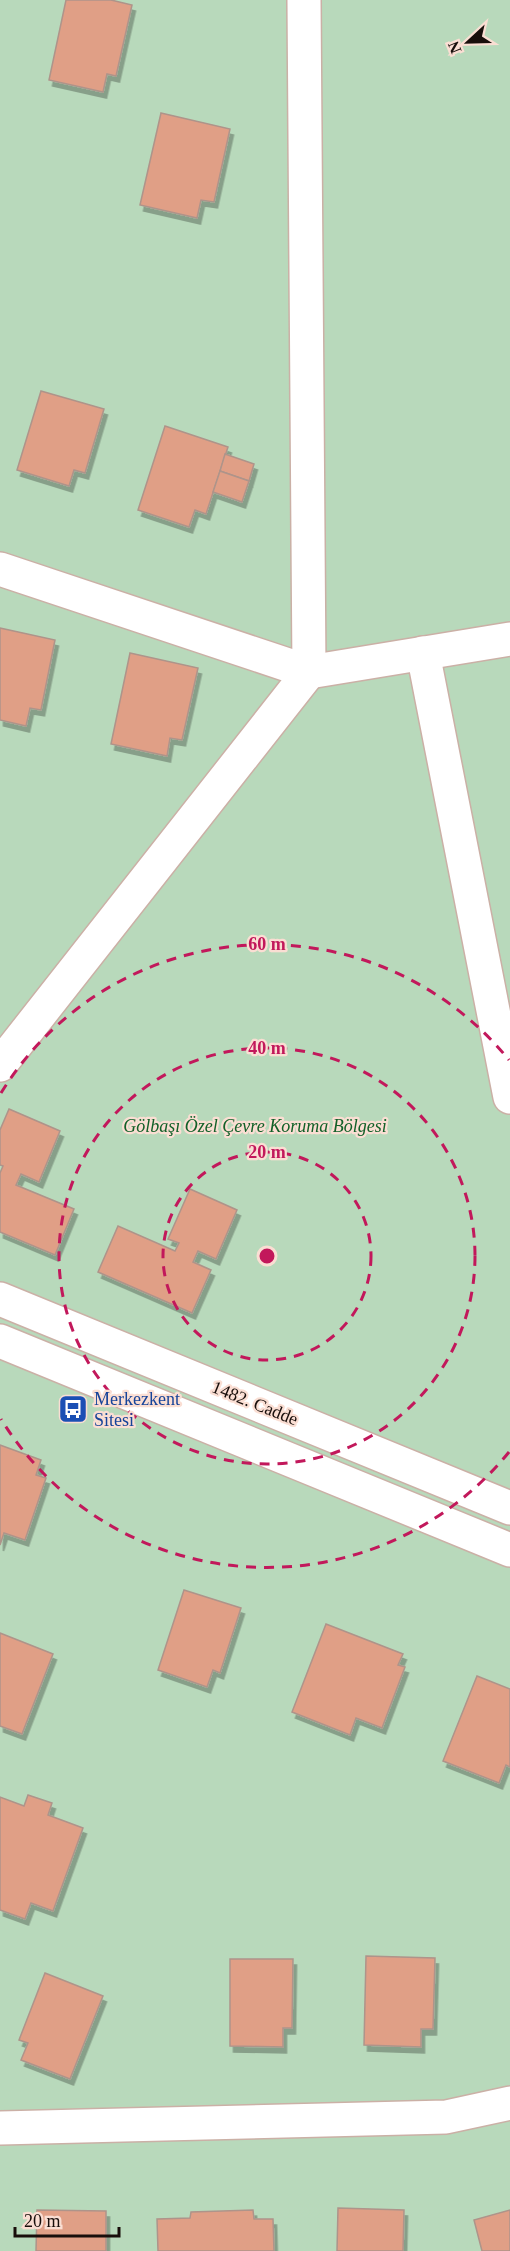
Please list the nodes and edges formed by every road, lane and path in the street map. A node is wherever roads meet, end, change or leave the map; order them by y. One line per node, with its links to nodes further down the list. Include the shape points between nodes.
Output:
1 (304, 0): 5 (street)
2 (0, 569): 5 (street)
3 (510, 639): 4 (street)
4 (423, 653): 5 (street); 7 (street)
5 (309, 672): 6 (street)
6 (0, 1065)
7 (510, 1097)
8 (0, 1299): 10 (street, 1482. Cadde)
9 (0, 1341): 11 (street)
10 (510, 1508)
11 (510, 1550)
12 (510, 2103): 13 (street, via 446,2117)
13 (0, 2128)

